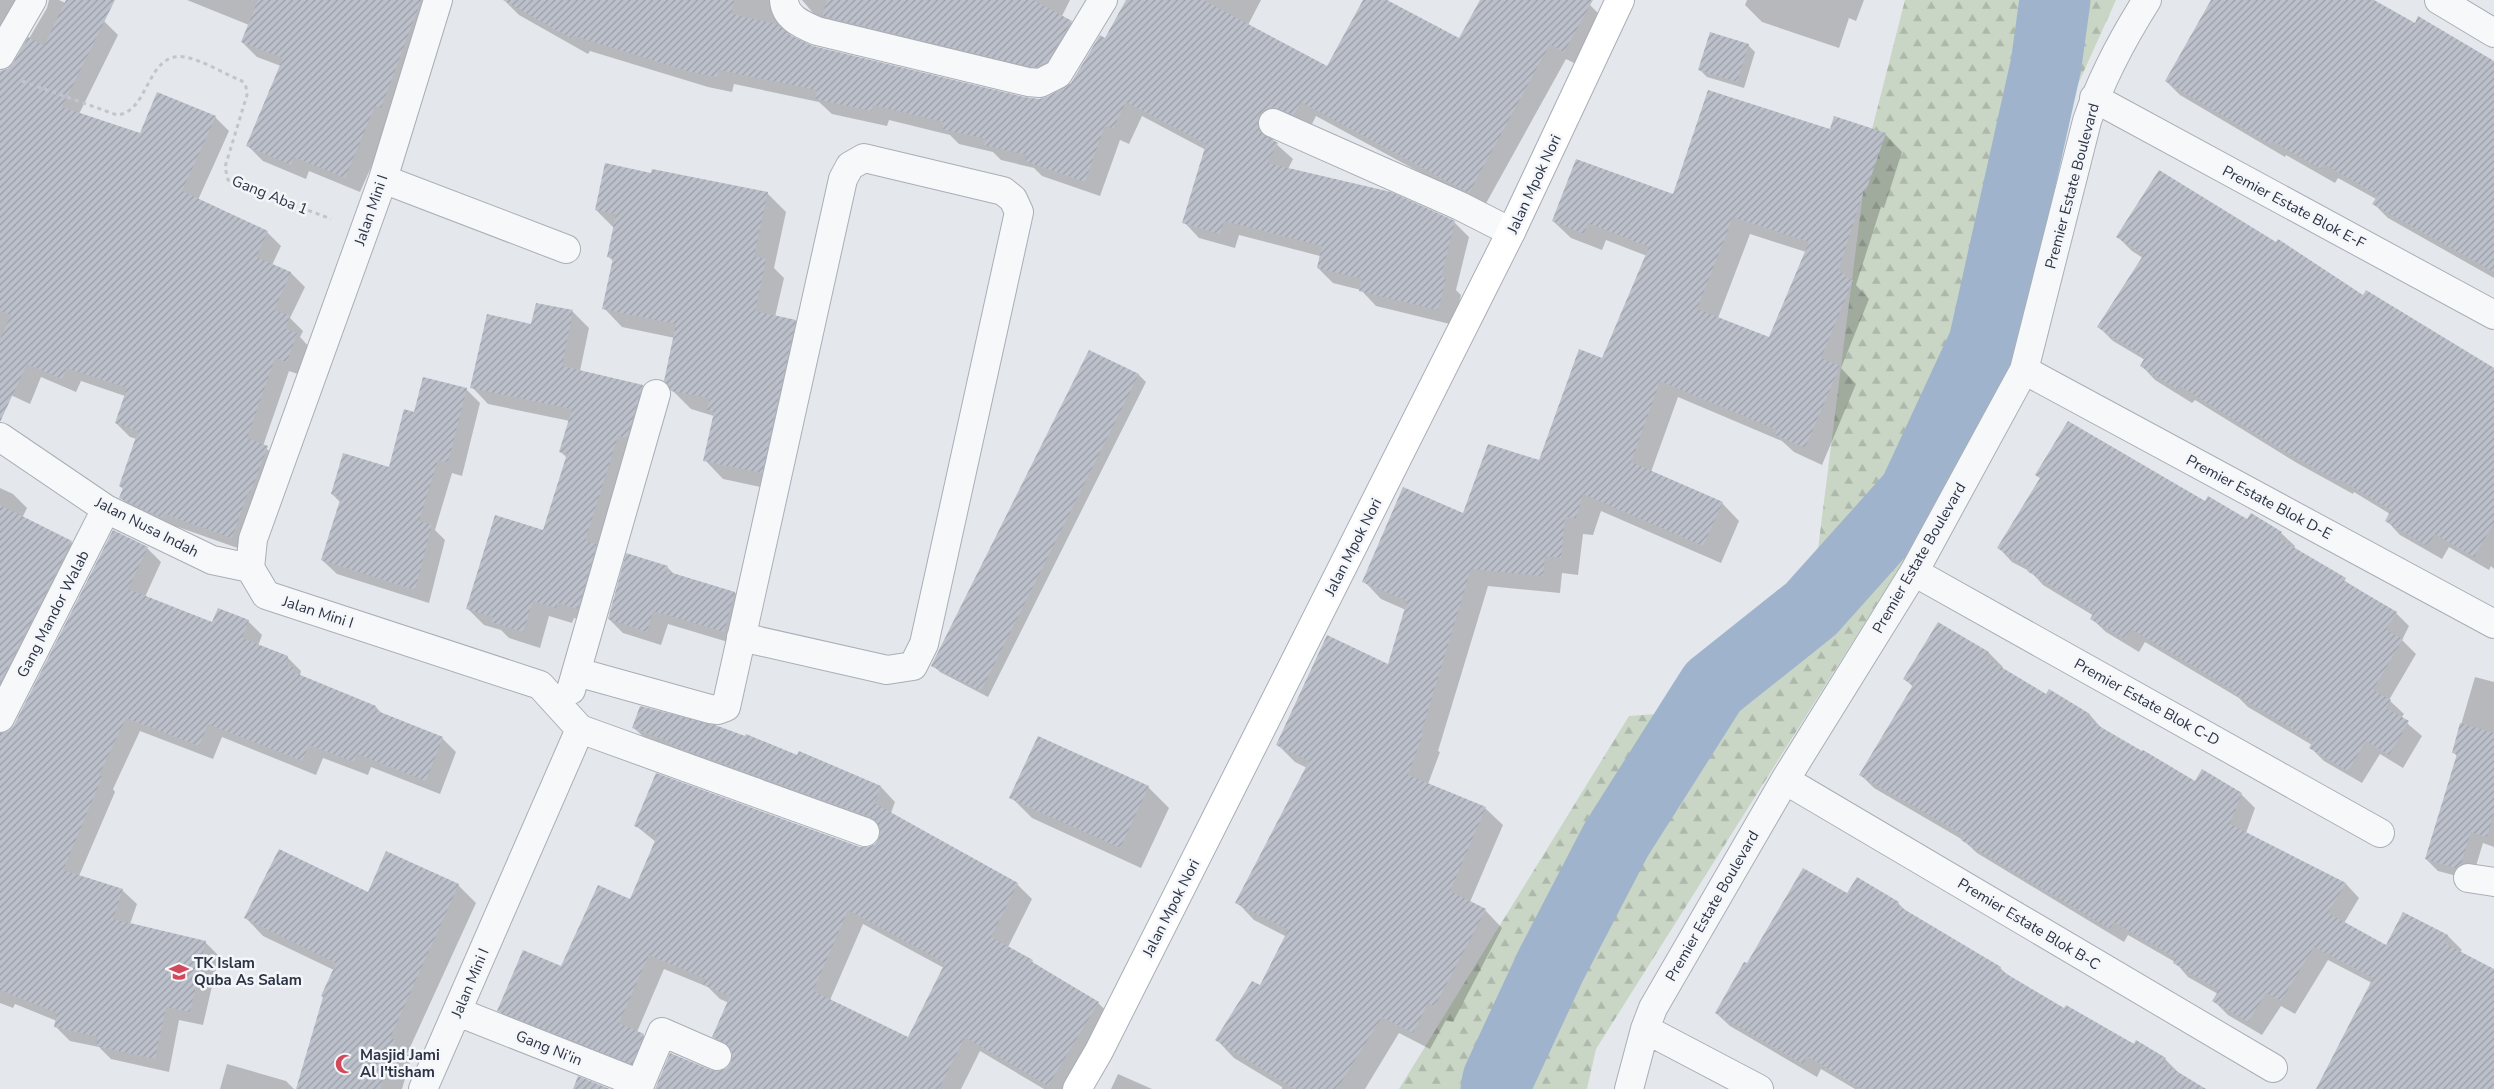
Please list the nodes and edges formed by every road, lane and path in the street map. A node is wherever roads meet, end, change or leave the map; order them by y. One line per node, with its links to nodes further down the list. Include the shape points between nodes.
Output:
1 (32, 0): 9 (street)
2 (438, 0): 13 (street, Jalan Mini I)
3 (784, 0): 4 (street, via 791,16 817,31 1040,83 1058,74)
4 (1103, 0)
5 (1620, 0): 15 (main road, Jalan Mpok Nori)
6 (2147, 0): 11 (street, Premier Estate Boulevard)
7 (2439, 0): 8 (street)
8 (2494, 33)
9 (0, 55)
10 (18, 80): 14 (path, Gang Aba 1, via 117,115 132,108 160,64 168,58 186,57 242,81 246,87 246,102 225,167 228,180)
11 (2094, 98): 17 (street, Premier Estate Blok E-F); 18 (street, Premier Estate Boulevard)
12 (1273, 123): 15 (street)
13 (383, 178): 14 (street, Jalan Mini I); 16 (street)
14 (364, 231): 22 (street, Jalan Mini I, via 253,539)
15 (1511, 232): 38 (main road, Jalan Mpok Nori)
16 (566, 250)
17 (2494, 315)
18 (2024, 370): 23 (street, Premier Estate Boulevard); 24 (street, Premier Estate Blok D-E)
19 (656, 394): 26 (street)
20 (0, 437): 21 (street, Jalan Nusa Indah)
21 (106, 509): 22 (street, Jalan Nusa Indah, via 212,560); 27 (street, Gang Mandor Walab)
22 (250, 568): 28 (street, Jalan Mini I, via 266,595 540,685)
23 (1914, 572): 29 (street, Premier Estate Boulevard); 31 (street, Premier Estate Blok C-D)
24 (2494, 624)
25 (741, 637): 25 (street, via 843,179 850,166 864,158 1004,191 1013,199 1018,212 924,644 913,666 886,670); 26 (street, via 726,707 718,710)
26 (576, 672): 28 (street)
27 (0, 718)
28 (573, 719): 30 (street); 32 (street, Jalan Mini I)
29 (1785, 780): 33 (street, Premier Estate Boulevard, via 1653,1008); 35 (street, Premier Estate Blok B-C)
30 (865, 832)
31 (2380, 833)
32 (458, 1012): 36 (street, Gang Ni'in); 37 (street, Jalan Mini I)
33 (1645, 1029): 39 (street, Premier Estate Boulevard); 40 (street)
34 (717, 1056): 36 (street, Gang Ni'in, via 662,1032)
35 (2273, 1068)
36 (639, 1087)
37 (423, 1089)
38 (1077, 1089)
39 (1629, 1089)
40 (1759, 1089)

